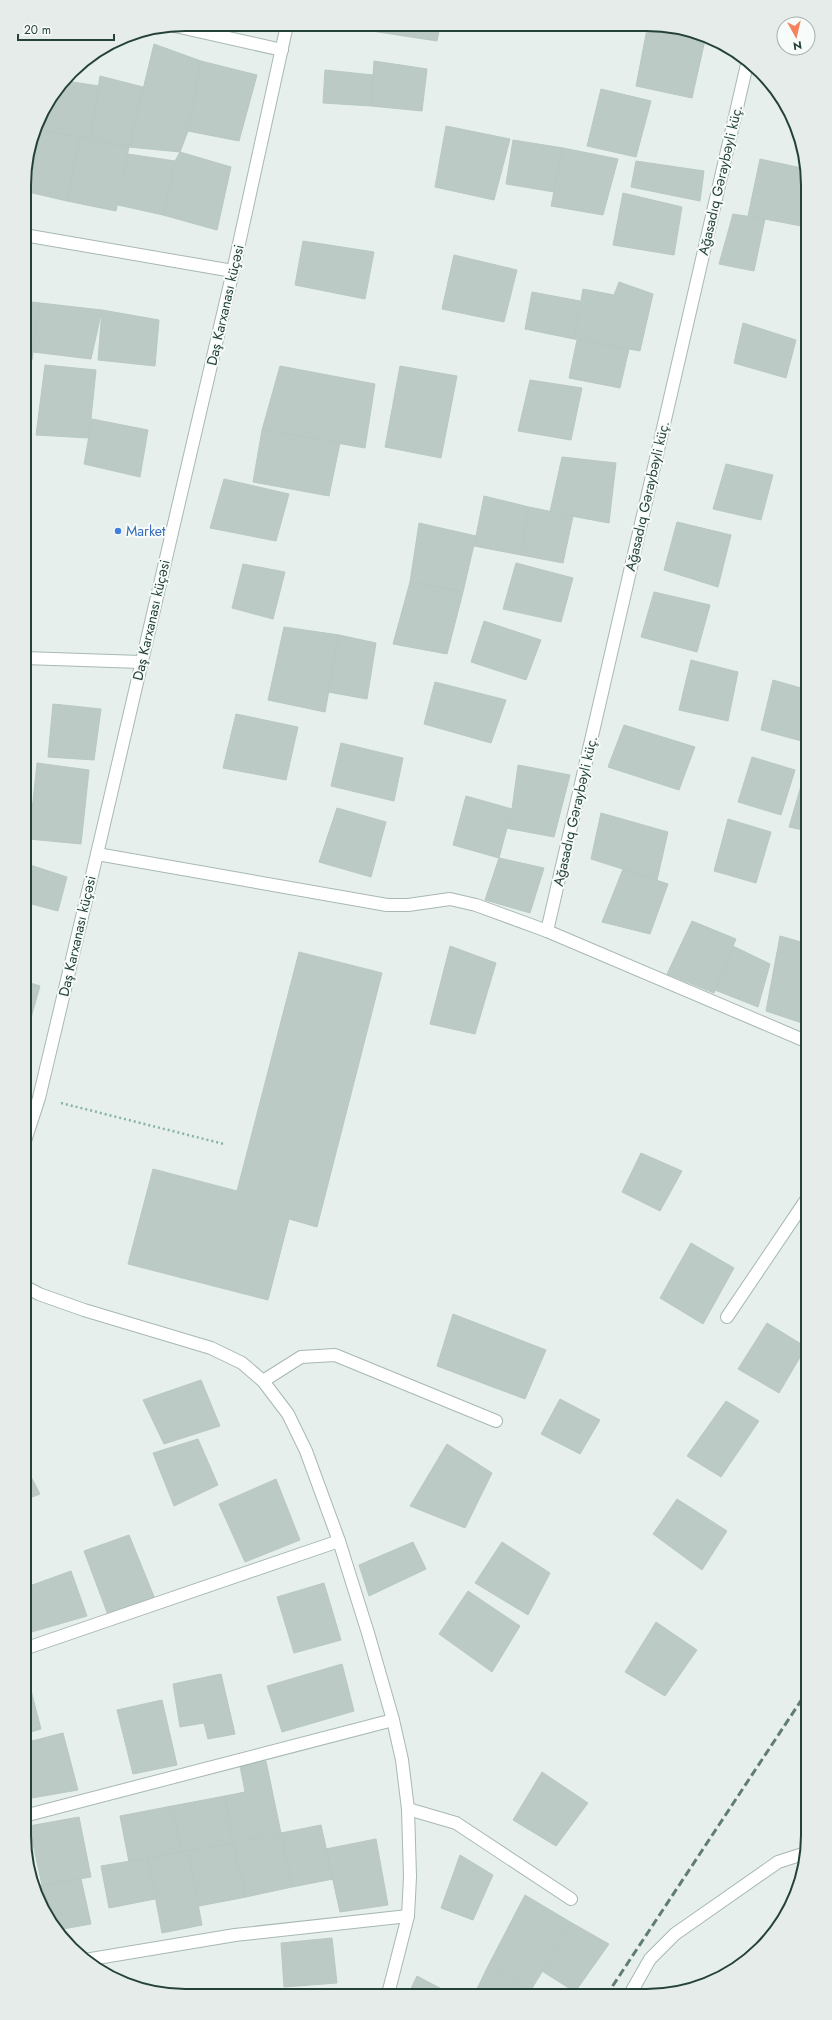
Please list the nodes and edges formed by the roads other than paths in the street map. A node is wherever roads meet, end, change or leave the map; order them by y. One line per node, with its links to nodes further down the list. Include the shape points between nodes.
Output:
1 (197, 31): 3 (street)
2 (286, 31): 3 (street, Daş Karxanası küçəsi)
3 (282, 50): 6 (street, Daş Karxanası küçəsi)
4 (746, 67): 10 (street, Ağasadıq Gəraybəyli küç.)
5 (31, 236): 6 (street)
6 (233, 271): 8 (street, Daş Karxanası küçəsi)
7 (31, 658): 8 (street)
8 (141, 662): 9 (street, Daş Karxanası küçəsi)
9 (97, 854): 10 (street, via 387,905 450,898); 12 (street, Daş Karxanası küçəsi)
10 (547, 931): 11 (street)
11 (801, 1039)
12 (31, 1123)
13 (801, 1206): 15 (street)
14 (31, 1290): 16 (street, via 84,1310 211,1348 242,1363)
15 (727, 1317)
16 (263, 1381): 17 (street, via 300,1357 335,1354); 18 (street, via 288,1414 306,1451)
17 (496, 1422)
18 (339, 1541): 19 (street); 20 (street)
19 (31, 1647)
20 (393, 1720): 21 (street, via 402,1760); 22 (street)
21 (408, 1809): 24 (street, via 456,1823); 25 (street)
22 (31, 1814)
23 (800, 1855): 28 (street, via 778,1862 675,1934 650,1959)
24 (571, 1899)
25 (408, 1916): 26 (street, via 235,1935); 27 (street)
26 (93, 1959)
27 (389, 1989)
28 (633, 1989)

